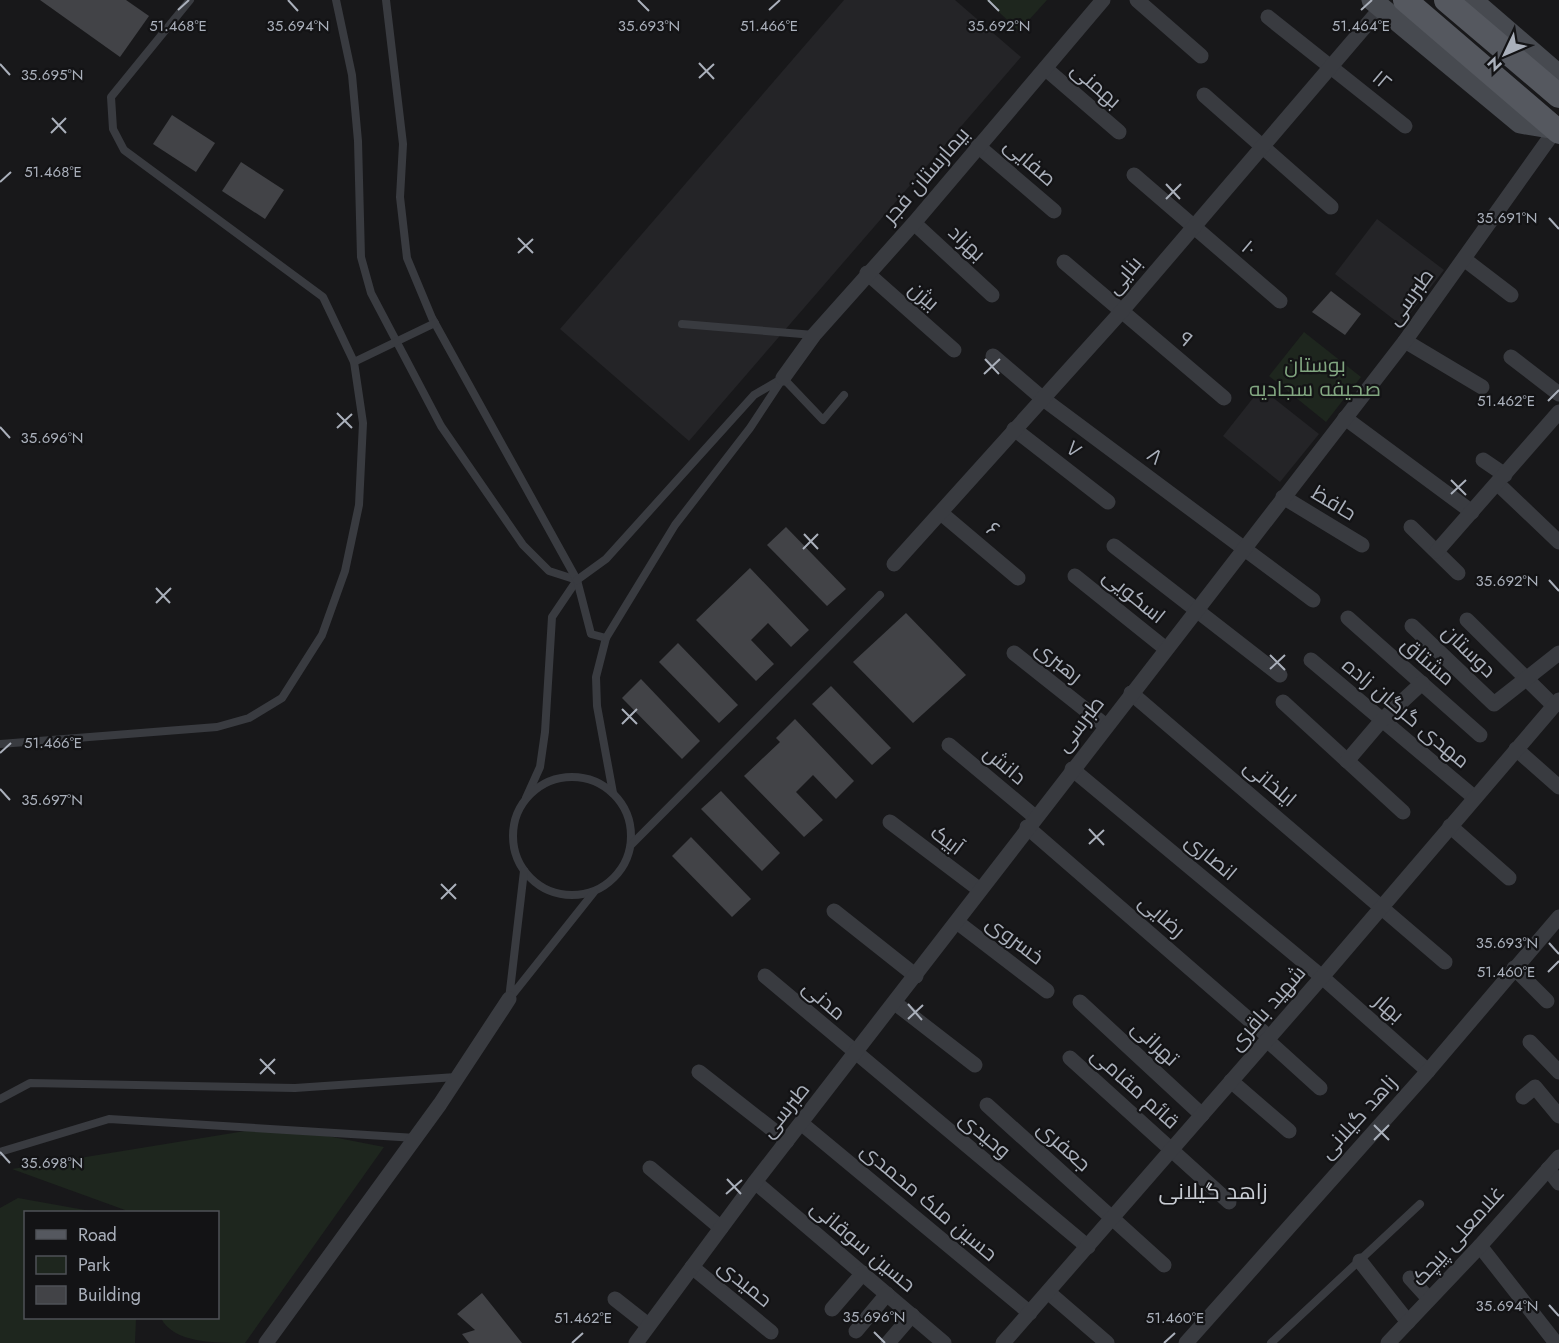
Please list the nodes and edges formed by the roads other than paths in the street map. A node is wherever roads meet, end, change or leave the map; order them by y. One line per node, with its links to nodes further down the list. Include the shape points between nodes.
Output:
1 (190, 0): 42 (lane, via 111,97 112,129 124,150 323,297)
2 (336, 0): 38 (lane, via 352,75 361,257 371,293)
3 (386, 0): 34 (lane, via 402,132 400,197 407,258)
4 (1103, 0): 13 (street, بیمارستان فجر)
5 (1137, 0): 11 (street)
6 (1405, 0): 19 (main road)
7 (1446, 0): 16 (main road)
8 (1477, 2): 14 (main road)
9 (1380, 3): 12 (street, بنایی); 19 (main road, via 1520,123)
10 (1268, 17): 12 (street, ۱۲)
11 (1201, 56)
12 (1332, 66): 17 (street, ۱۲); 20 (street, بنایی)
13 (1046, 69): 18 (street, بهمنی); 21 (street, بیمارستان فجر)
14 (1559, 75)
15 (1204, 95): 20 (street)
16 (1559, 96)
17 (1405, 126)
18 (1119, 132)
19 (1558, 133): 27 (street, طبرسی)
20 (1264, 145): 23 (street); 26 (street, بنایی)
21 (978, 146): 24 (street, صفایی); 25 (street, بیمارستان فجر)
22 (1134, 175): 26 (street, ۱۰)
23 (1331, 207)
24 (1054, 211)
25 (914, 223): 29 (street, بیمارستان فجر); 30 (street, بهزاد)
26 (1192, 227): 32 (street, ۱۰); 33 (street, بنایی)
27 (1464, 259): 31 (street); 37 (street, طبرسی)
28 (1064, 262): 33 (street, ۹)
29 (867, 273): 36 (street, بیمارستان فجر); 39 (street, بیژن)
30 (992, 295)
31 (1511, 295)
32 (1280, 301)
33 (1121, 312): 47 (street, بنایی); 48 (street, ۹)
34 (435, 323): 38 (lane); 68 (lane)
35 (682, 324): 36 (lane)
36 (814, 335): 43 (street, بیمارستان فجر)
37 (1405, 341): 44 (street); 50 (street, طبرسی)
38 (396, 342): 42 (lane); 68 (lane, via 441,426 522,545 549,571)
39 (954, 350)
40 (993, 356): 47 (street, ۸)
41 (1511, 357): 45 (street)
42 (354, 362): 89 (lane, via 363,423 363,462 359,505 345,571 322,634 282,698 249,717 217,727)
43 (783, 378): 46 (lane, via 824,420); 68 (lane, via 754,395 606,560); 75 (lane, via 750,428 675,525)
44 (1482, 387)
45 (1559, 394)
46 (844, 395)
47 (1042, 398): 51 (street, بنایی); 62 (street, ۸)
48 (1224, 398)
49 (1558, 414): 53 (street)
50 (1345, 418): 54 (street, طبرسی); 56 (street)
51 (1014, 429): 55 (street, ۷); 57 (street, بنایی)
52 (1483, 460): 53 (street)
53 (1501, 479): 56 (street); 59 (street)
54 (1283, 497): 60 (street, حافظ); 62 (street, طبرسی)
55 (1108, 502)
56 (1472, 512): 63 (street)
57 (941, 513): 64 (street, بنایی); 67 (street, ۶)
58 (1411, 527): 63 (street)
59 (1559, 542)
60 (1362, 545)
61 (1114, 546): 71 (street)
62 (1244, 548): 70 (street, ۸); 71 (street, طبرسی)
63 (1437, 551): 65 (street)
64 (894, 564)
65 (1458, 573)
66 (1075, 576): 76 (street, اسکویی)
67 (1018, 578)
68 (577, 580): 75 (lane, via 591,634); 96 (lane, via 552,617 540,767)
69 (880, 595): 102 (lane)
70 (1313, 600)
71 (1196, 609): 76 (street, طبرسی); 80 (street)
72 (1348, 618): 82 (street, مشتاق)
73 (1467, 620): 81 (street, دوستان)
74 (1412, 626): 81 (street, دوستان, via 1494,704)
75 (606, 638): 95 (lane, via 596,677 597,706)
76 (1166, 649): 83 (street, طبرسی)
77 (1014, 653): 87 (street, رهبری)
78 (1559, 653): 81 (street, دوستان)
79 (1311, 660): 86 (street, مهدی گرگان زاده)
80 (1280, 675)
81 (1526, 678): 85 (street, دوستان)
82 (1422, 683): 86 (street); 88 (street, مشتاق)
83 (1131, 693): 87 (street, طبرسی); 107 (street, ایلخانی)
84 (1282, 702): 92 (street)
85 (1556, 703): 91 (street, شهید باقری)
86 (1382, 720): 92 (street); 97 (street, مهدی گرگان زاده)
87 (1106, 726): 93 (street, طبرسی)
88 (1480, 735)
89 (0, 744)
90 (949, 745): 100 (street, دانش)
91 (1516, 749): 94 (street); 97 (street, شهید باقری)
92 (1347, 761): 98 (street)
93 (1072, 769): 100 (street, طبرسی); 115 (street, انصاری)
94 (1559, 787)
95 (613, 793): 96 (lane, via 597,782 559,778 541,785); 102 (lane, via 628,817)
96 (526, 798): 103 (lane, via 516,814 512,834 515,853)
97 (1475, 798): 101 (street, شهید باقری)
98 (1403, 812)
99 (890, 822): 105 (street, آبیک)
100 (1031, 822): 105 (street, طبرسی); 121 (street, رضایی)
101 (1450, 826): 104 (street); 107 (street, شهید باقری)
102 (631, 845): 106 (lane, via 625,865 612,881)
103 (524, 871): 106 (lane, via 537,885 555,894 575,896); 117 (lane)
104 (1509, 878)
105 (980, 890): 110 (street, طبرسی)
106 (594, 892): 117 (lane)
107 (1383, 906): 111 (street, ایلخانی); 115 (street, شهید باقری)
108 (834, 911): 114 (street)
109 (1559, 917): 112 (street, زاهد گیلانی)
110 (957, 922): 114 (street, طبرسی); 116 (street, خسروی)
111 (1446, 962)
112 (1514, 968): 118 (street); 126 (street, زاهد گیلانی)
113 (765, 976): 123 (street, مدنی)
114 (916, 976): 120 (street, طبرسی)
115 (1322, 977): 121 (street, شهید باقری); 126 (street, بهار)
116 (1047, 991)
117 (509, 999): 129 (street)
118 (1547, 1001)
119 (1080, 1002): 135 (street, تهرانی)
120 (895, 1003): 123 (street, طبرسی); 125 (street)
121 (1268, 1038): 130 (street, شهید باقری); 131 (street, رضایی)
122 (1530, 1042): 128 (street)
123 (856, 1055): 137 (street, طبرسی); 153 (street, وحیدی)
124 (1070, 1058): 141 (street, قائم مقامی)
125 (975, 1065)
126 (1428, 1071): 175 (street, زاهد گیلانی)
127 (699, 1072): 140 (street)
128 (1559, 1072)
129 (458, 1077): 133 (lane, via 295,1088 30,1083); 139 (street)
130 (1231, 1081): 135 (street, شهید باقری); 138 (street)
131 (1320, 1088)
132 (1523, 1097): 136 (street, via 1535,1087)
133 (0, 1099)
134 (987, 1105): 150 (street, جعفری)
135 (1202, 1115): 141 (street, شهید باقری)
136 (1559, 1116)
137 (801, 1123): 140 (street, طبرسی); 164 (street, حسین ملک محمدی)
138 (1289, 1131)
139 (416, 1138): 142 (lane, via 109,1119); 171 (street)
140 (787, 1141): 146 (street, طبرسی)
141 (1172, 1150): 148 (street, قائم مقامی); 150 (street, شهید باقری)
142 (0, 1152)
143 (1559, 1157): 145 (street, غلامعلی پیچک)
144 (650, 1168): 151 (street)
145 (1548, 1169): 147 (street); 152 (street, غلامعلی پیچک)
146 (755, 1182): 151 (street, طبرسی); 157 (street, حسین سوقانی)
147 (1559, 1183)
148 (1229, 1202)
149 (1420, 1204): 154 (lane)
150 (1113, 1218): 153 (street, شهید باقری); 155 (street, جعفری)
151 (722, 1228): 156 (street, طبرسی)
152 (1480, 1246): 162 (street, غلامعلی پیچک); 178 (street)
153 (1088, 1247): 159 (street, شهید باقری)
154 (1360, 1261): 166 (street); 176 (lane)
155 (1164, 1265)
156 (692, 1268): 168 (street, حمیدی); 169 (street, طبرسی)
157 (863, 1273): 160 (street, حسین سوقانی); 163 (street)
158 (1410, 1278): 162 (street)
159 (1048, 1292): 164 (street, شهید باقری); 174 (street)
160 (887, 1294): 165 (street, حسین سوقانی); 167 (street)
161 (615, 1299): 169 (street)
162 (1429, 1299): 166 (street, غلامعلی پیچک)
163 (832, 1309)
164 (1030, 1313): 170 (street, شهید باقری)
165 (912, 1315): 172 (street); 173 (street, حسین سوقانی)
166 (1408, 1322): 177 (street, غلامعلی پیچک)
167 (856, 1331)
168 (771, 1332)
169 (642, 1337)
170 (1008, 1341)
171 (266, 1343)
172 (888, 1343)
173 (943, 1343)
174 (1107, 1343)
175 (1186, 1343)
176 (1271, 1343)
177 (1388, 1343)
178 (1556, 1343)

